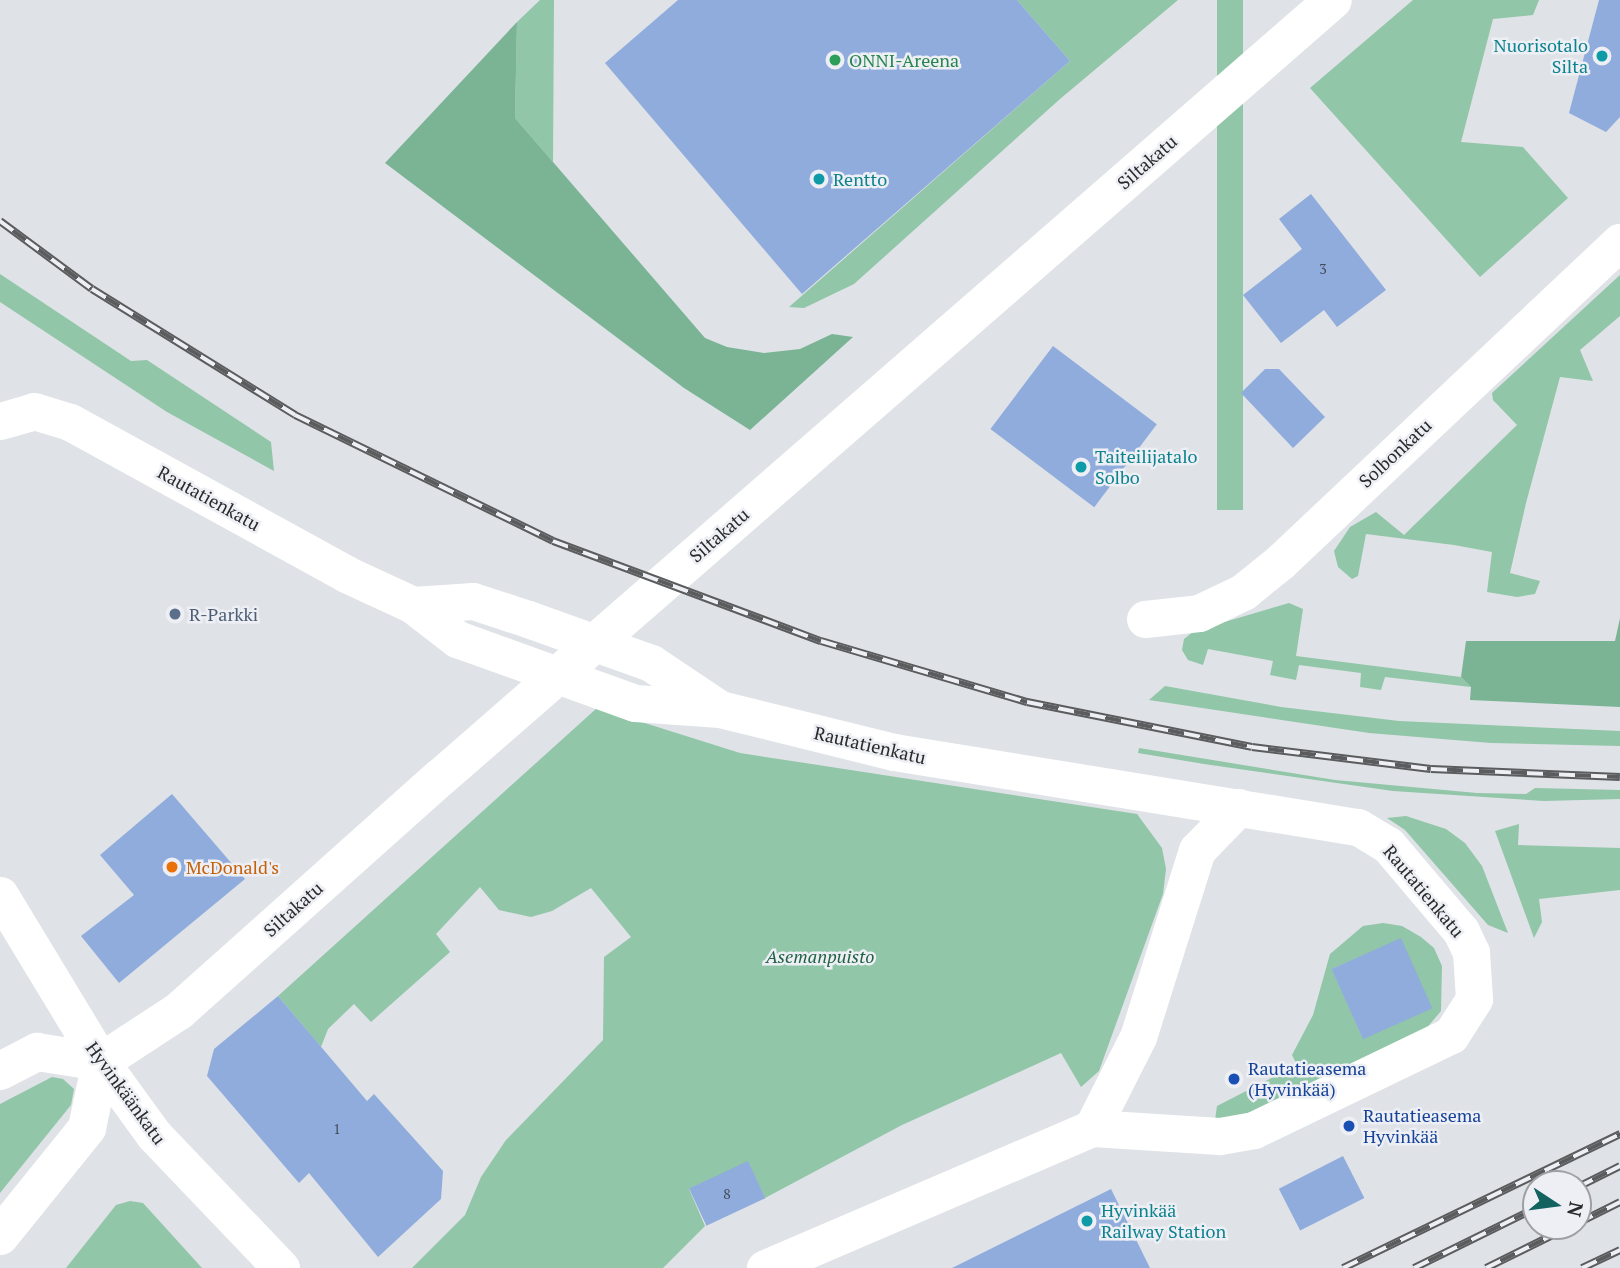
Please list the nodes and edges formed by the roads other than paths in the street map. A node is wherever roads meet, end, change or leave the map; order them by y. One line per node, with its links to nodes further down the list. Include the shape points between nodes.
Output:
1 (1333, 0): 9 (street, Siltakatu, via 179,1011)
2 (1620, 242): 4 (street, Solbonkatu, via 1243,592 1199,613)
3 (0, 421): 5 (street, Rautatienkatu, via 34,411 70,422 346,574 413,605 457,639 635,704 720,709 894,752)
4 (1145, 619)
5 (1146, 795): 6 (street, Rautatienkatu); 7 (street)
6 (1239, 807): 7 (street); 11 (street, Rautatienkatu, via 1332,820 1358,827 1388,845 1466,941 1474,977 1468,1015 1451,1035 1421,1052 1254,1130 1219,1136)
7 (1197, 850): 11 (street, via 1138,1037)
8 (0, 895): 9 (street, Hyvinkäänkatu)
9 (100, 1062): 10 (street, via 37,1052); 12 (street, via 87,1129); 13 (street, Hyvinkäänkatu, via 154,1135)
10 (0, 1071)
11 (1092, 1128): 14 (street, Rautatienkatu)
12 (0, 1236)
13 (281, 1268)
14 (765, 1268)

